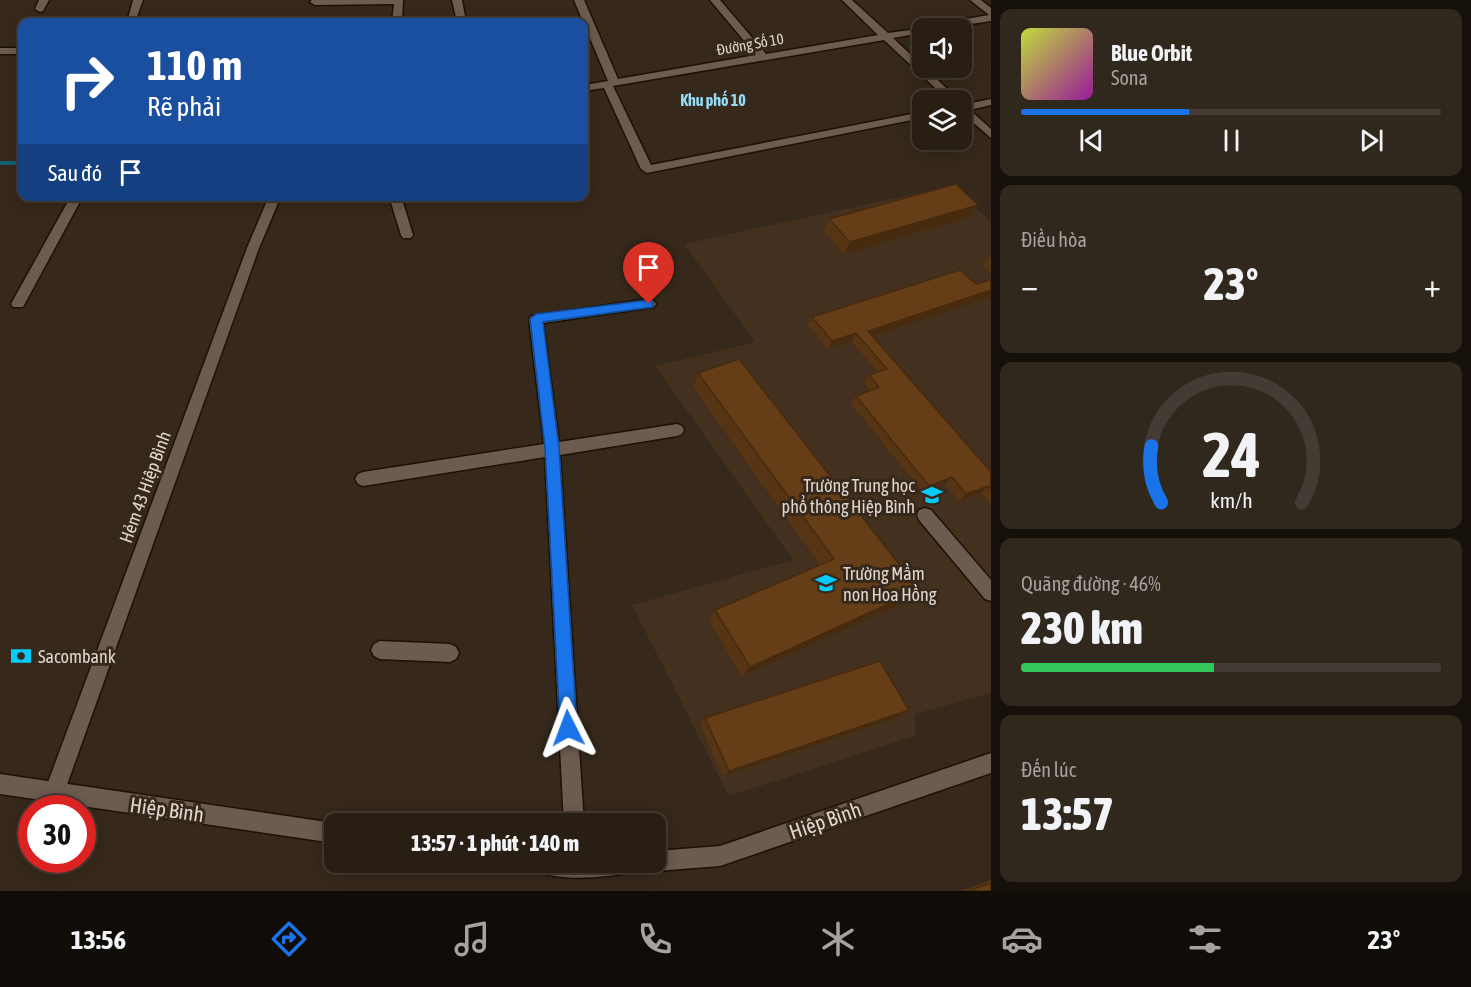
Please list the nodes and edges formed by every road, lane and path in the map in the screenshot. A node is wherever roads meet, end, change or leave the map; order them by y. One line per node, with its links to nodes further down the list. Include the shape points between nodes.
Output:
1 (138, 0): 10 (street)
2 (457, 0): 12 (street)
3 (579, 0): 13 (street)
4 (715, 0): 21 (street)
5 (847, 0): 18 (street)
6 (975, 0): 9 (street)
7 (399, 1): 8 (street); 11 (street)
8 (315, 2)
9 (991, 13)
10 (133, 18)
11 (397, 18)
12 (461, 18)
13 (586, 18)
14 (991, 18): 15 (street)
15 (972, 21)
16 (588, 24): 22 (street)
17 (912, 32): 18 (street, Đường Số 10)
18 (886, 36): 21 (street, Đường Số 10); 24 (street)
19 (0, 51): 20 (street)
20 (18, 51)
21 (763, 57): 22 (street, Đường Số 10)
22 (610, 83): 23 (street, Đường Số 10); 28 (street, via 646,169)
23 (588, 87)
24 (943, 90)
25 (991, 102): 26 (street)
26 (972, 106)
27 (972, 117): 29 (street)
28 (912, 118)
29 (991, 135)
30 (74, 201): 34 (street)
31 (273, 201): 45 (street, Hẻm 43 Hiệp Bình)
32 (396, 201): 33 (street)
33 (407, 236)
34 (18, 304)
35 (649, 304): 37 (street, via 536,319)
36 (677, 430): 37 (street)
37 (552, 448): 38 (street); 46 (street)
38 (363, 479)
39 (925, 515): 40 (street)
40 (991, 593)
41 (380, 650): 42 (street)
42 (450, 652)
43 (991, 763): 48 (street, Hiệp Bình, via 720,856)
44 (0, 784): 45 (street, Hiệp Bình)
45 (54, 793): 47 (street, Hiệp Bình)
46 (573, 813)
47 (324, 832)
48 (666, 860)

